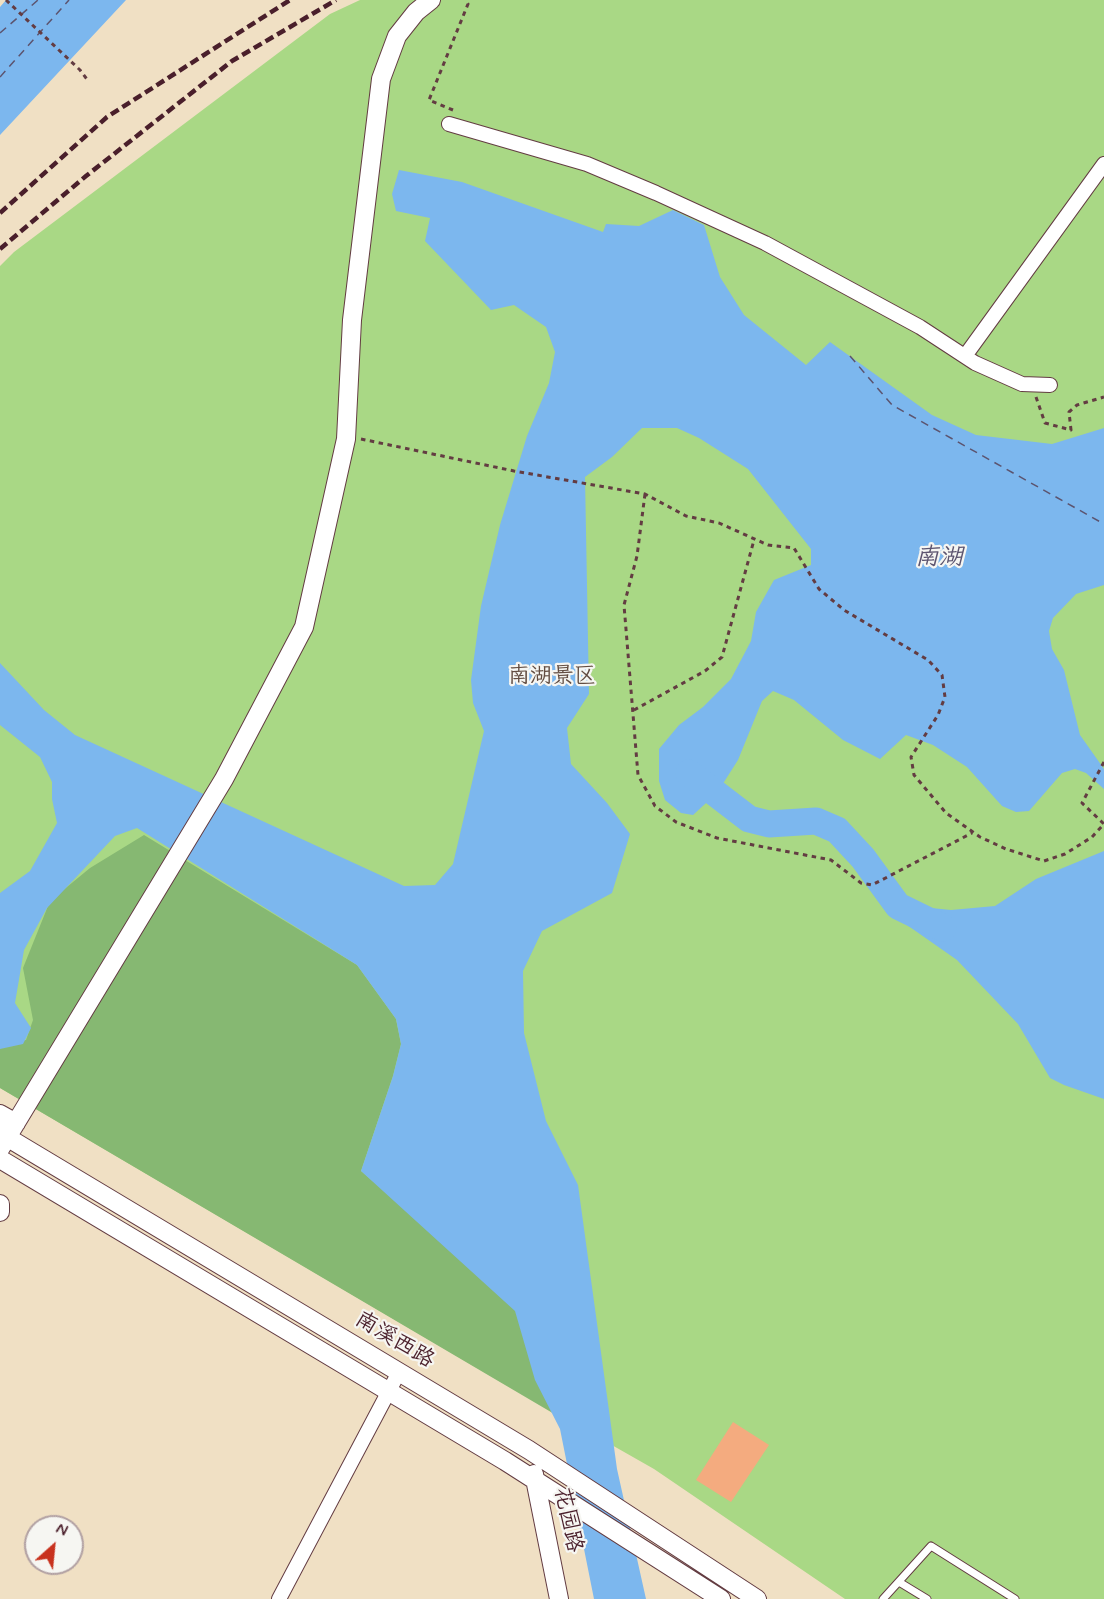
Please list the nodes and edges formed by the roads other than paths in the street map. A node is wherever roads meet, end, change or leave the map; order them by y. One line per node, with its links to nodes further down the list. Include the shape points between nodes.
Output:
1 (431, 0): 6 (main road, via 397,36 381,79 352,320 346,436 304,627 224,779)
2 (449, 124): 4 (street, via 587,164 656,193 765,243 920,327)
3 (1104, 164): 4 (street)
4 (965, 356): 5 (street, via 1022,384)
5 (1050, 385)
6 (5, 1131): 10 (main road, 南溪西路)
7 (0, 1159): 11 (main road, 南溪西路)
8 (0, 1204): 9 (main road)
9 (0, 1212)
10 (399, 1372): 11 (street); 12 (main road, 南溪西路)
11 (389, 1392): 13 (main road, 南溪西路); 15 (street)
12 (536, 1455): 13 (main road, 花园路); 18 (main road, 南溪西路)
13 (535, 1481): 16 (main road, 花园路); 17 (main road, 南溪西路)
14 (899, 1582): 19 (lane); 20 (lane); 21 (lane, via 931,1546)
15 (279, 1599)
16 (559, 1599)
17 (721, 1599)
18 (757, 1599)
19 (883, 1599)
20 (927, 1599)
21 (1016, 1599)

